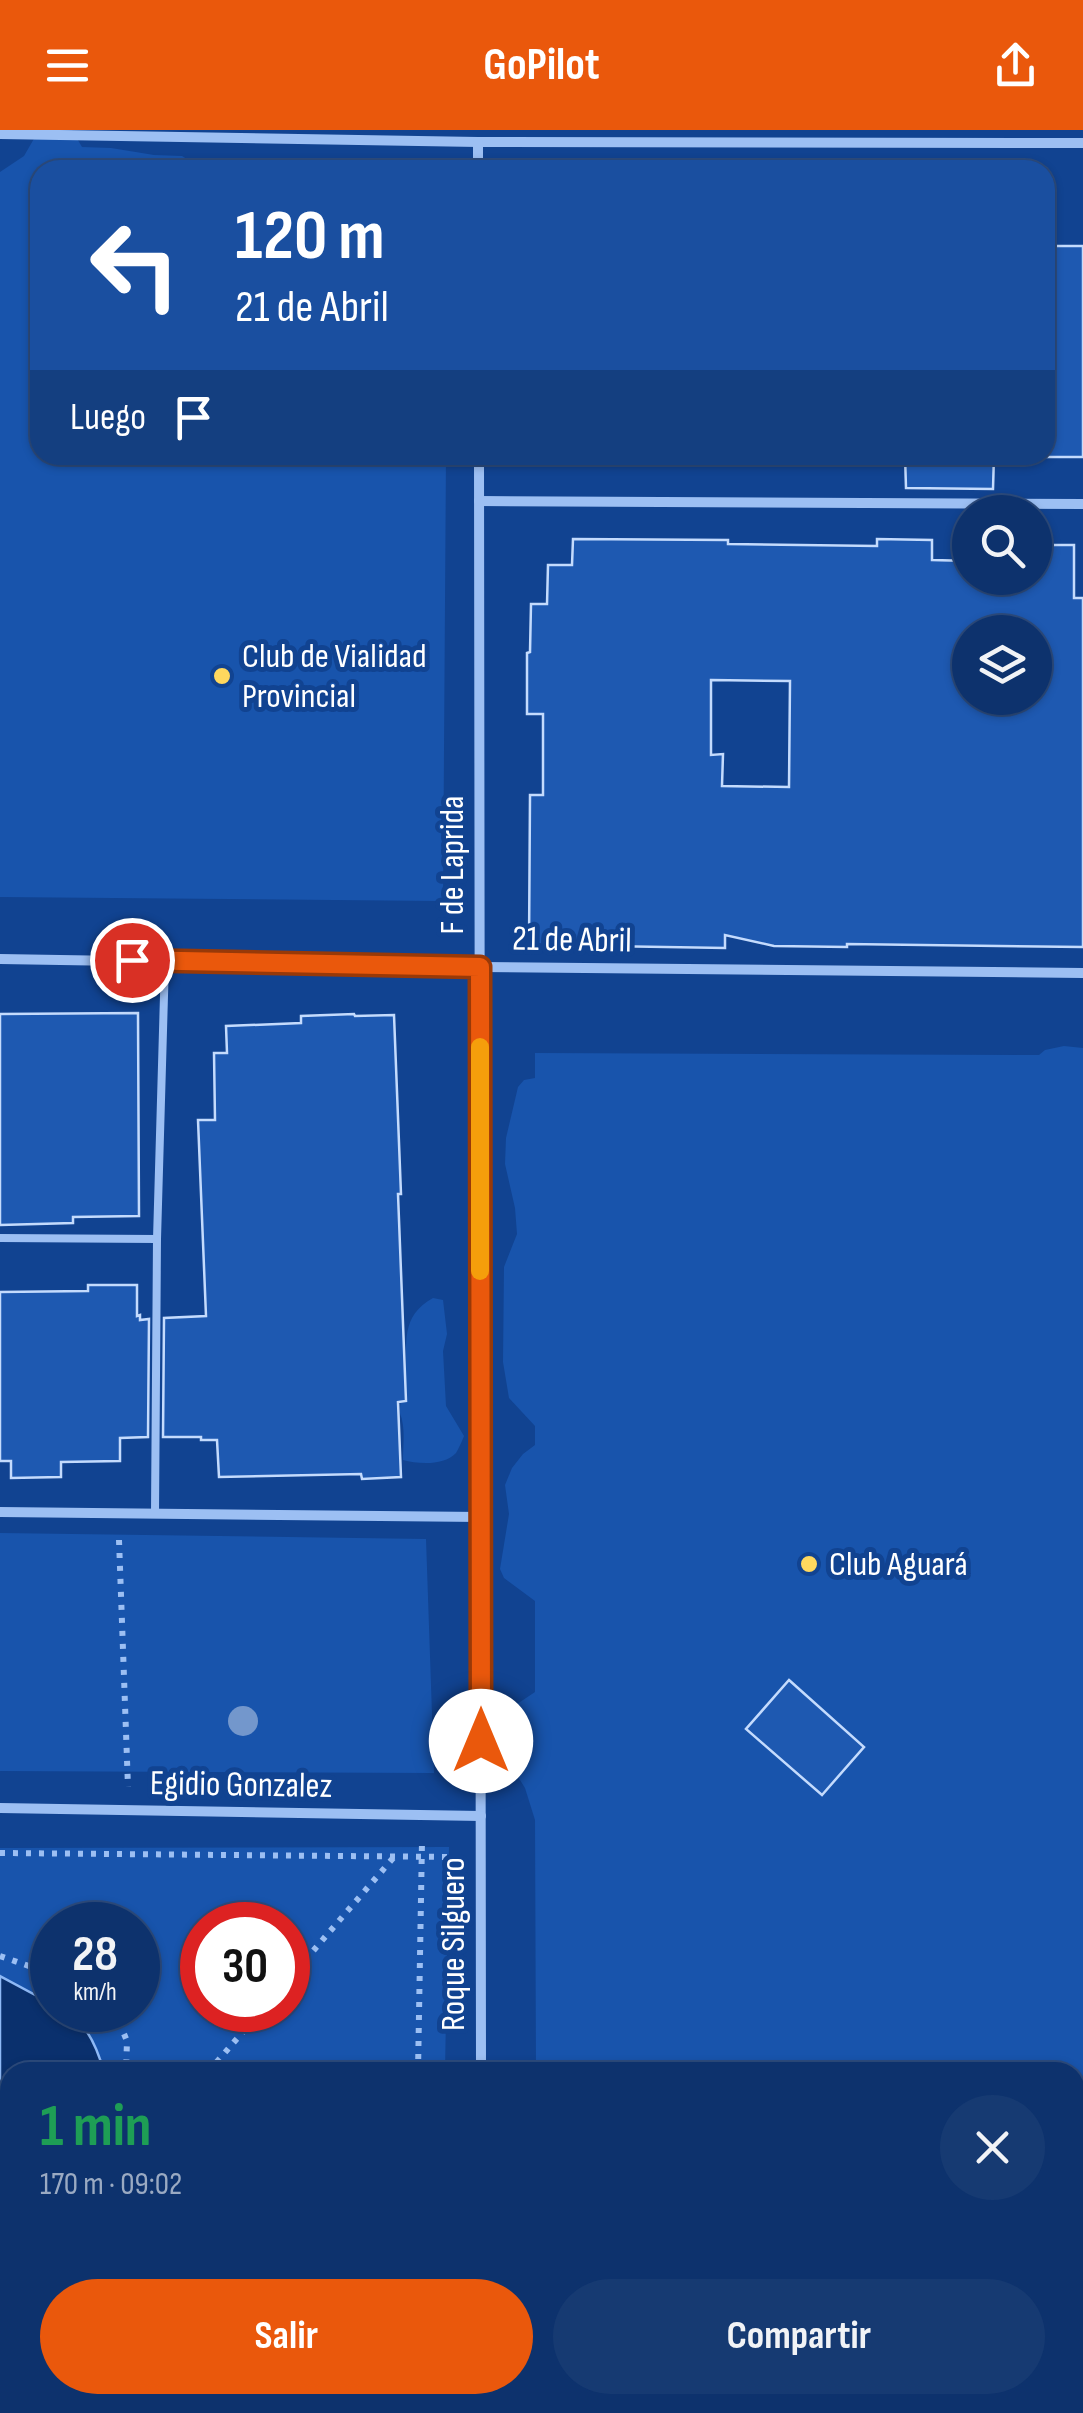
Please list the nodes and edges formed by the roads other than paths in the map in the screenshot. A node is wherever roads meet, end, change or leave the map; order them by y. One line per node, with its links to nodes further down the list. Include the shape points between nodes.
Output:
1 (0, 134): 2 (street)
2 (478, 142): 3 (street); 4 (street)
3 (1083, 144)
4 (478, 160)
5 (479, 465): 6 (street, F de Laprida)
6 (479, 502): 7 (street); 10 (street, F de Laprida)
7 (1083, 504)
8 (0, 959): 9 (street, 21 de Abril)
9 (165, 961): 10 (street, 21 de Abril); 13 (lane)
10 (480, 967): 11 (street, 21 de Abril); 16 (street, F de Laprida)
11 (1083, 973)
12 (0, 1238): 13 (lane)
13 (157, 1239): 15 (lane)
14 (0, 1512): 15 (street)
15 (156, 1513): 16 (street)
16 (481, 1517): 18 (street, F de Laprida)
17 (0, 1808): 18 (street, Egidio Gonzalez)
18 (481, 1816): 19 (street, Roque Silguero)
19 (481, 2062)

